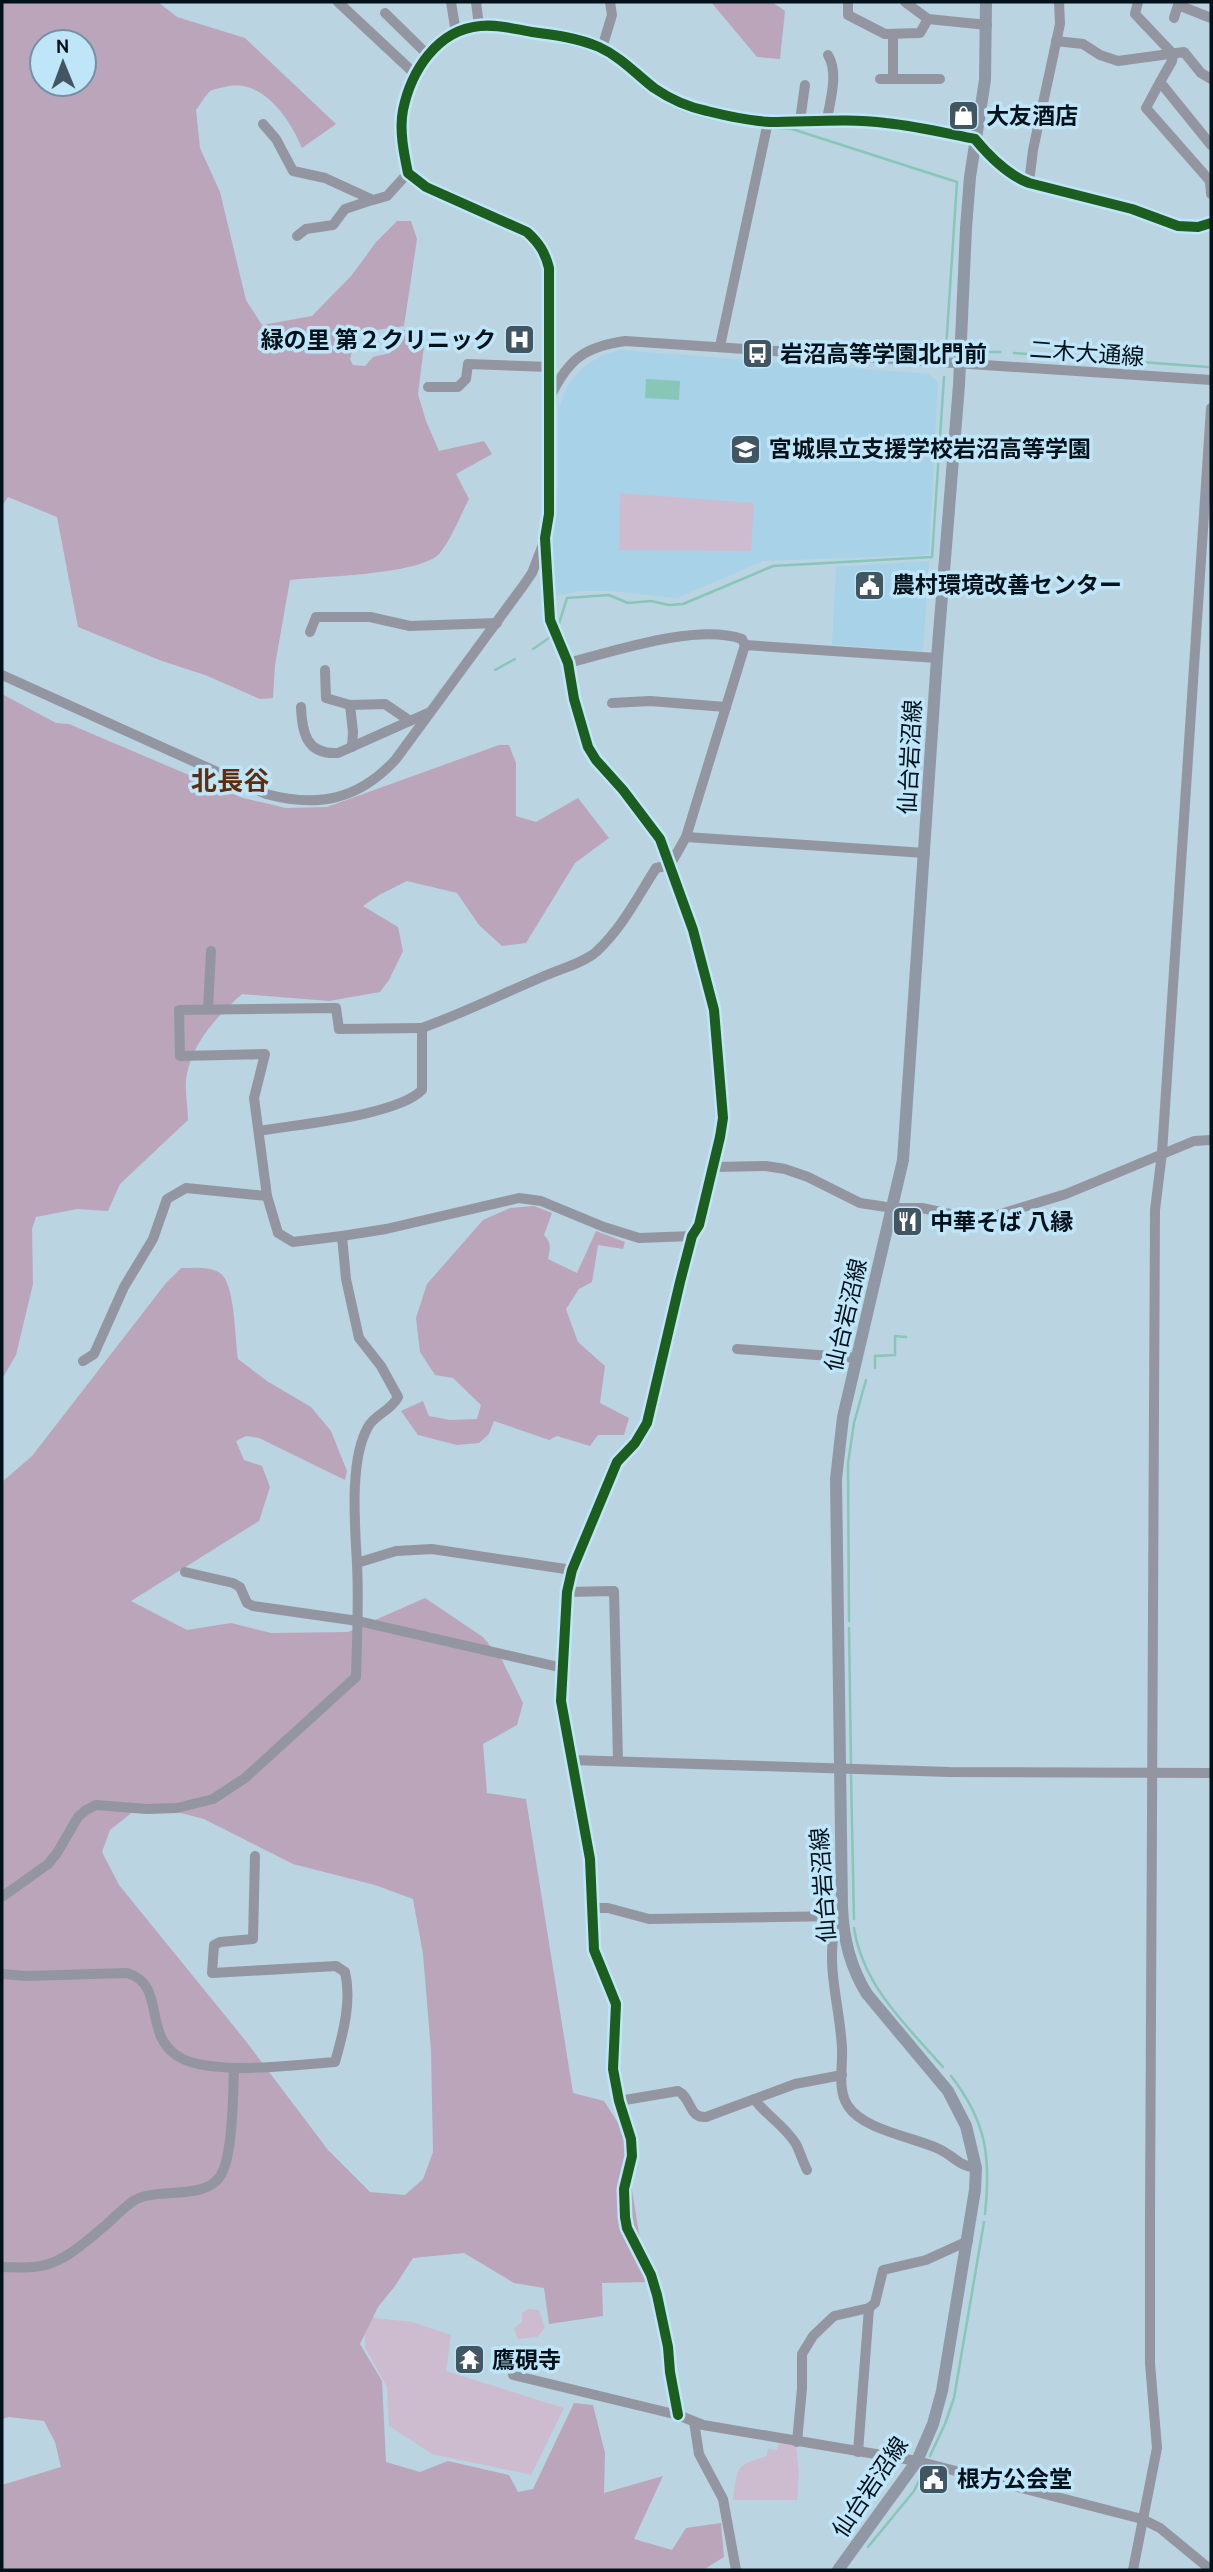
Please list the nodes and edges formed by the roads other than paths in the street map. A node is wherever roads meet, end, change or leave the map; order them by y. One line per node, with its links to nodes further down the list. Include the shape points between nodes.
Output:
1 (338, 2): 23 (street)
2 (451, 2): 16 (street)
3 (476, 2): 15 (street)
4 (610, 2): 19 (street, via 612,15)
5 (848, 2): 17 (street, via 848,15)
6 (905, 2): 13 (street)
7 (986, 2): 14 (main road, 仙台岩沼線)
8 (1059, 2): 18 (street)
9 (1138, 2): 20 (street, via 1135,14)
10 (385, 12): 21 (street)
11 (1174, 18): 12 (street, via 1178,5)
12 (1211, 18)
13 (928, 19): 14 (street); 17 (street, via 920,33)
14 (987, 24): 34 (main road, 仙台岩沼線, via 985,80)
15 (479, 26): 16 (street); 19 (street, via 560,36)
16 (456, 33): 21 (street)
17 (893, 34): 25 (street)
18 (1056, 41): 20 (street, via 1083,44 1118,61); 37 (street)
19 (602, 48): 32 (street, via 678,102)
20 (1173, 54): 27 (street, via 1184,52 1200,73); 28 (street)
21 (428, 55): 23 (street)
22 (828, 55): 30 (street, via 834,73)
23 (415, 74): 36 (street, via 403,111)
24 (880, 79): 25 (street)
25 (893, 79): 26 (street)
26 (940, 79)
27 (1211, 79)
28 (1160, 82): 35 (street); 38 (street, via 1146,108 1210,181)
29 (805, 85): 31 (street)
30 (827, 120): 31 (street); 34 (street, via 886,123)
31 (800, 121): 32 (street)
32 (768, 122): 42 (street)
33 (263, 124): 39 (street, via 293,171 325,178)
34 (975, 139): 37 (street, via 1018,179); 43 (main road, 仙台岩沼線)
35 (1211, 145)
36 (408, 173): 39 (street, via 387,196); 44 (street, via 426,187 537,241 549,268)
37 (1029, 183): 40 (street, via 1132,209 1178,226)
38 (1211, 194)
39 (373, 200): 41 (street, via 345,209 333,225 306,229)
40 (1211, 223)
41 (297, 236)
42 (720, 346): 43 (street, 二木大通線); 48 (street, 二木大通線, via 602,344 575,359 561,375)
43 (960, 363): 45 (street, 二木大通線); 53 (main road, 仙台岩沼線)
44 (549, 367): 46 (street, via 468,364 466,379 458,387); 48 (street)
45 (1211, 380)
46 (428, 387)
47 (1211, 408): 72 (street)
48 (550, 410): 49 (street)
49 (545, 538): 50 (street, via 532,573); 54 (street, via 550,620)
50 (498, 623): 51 (street, via 410,626 370,617 316,617); 61 (street)
51 (310, 632)
52 (745, 645): 53 (street); 54 (street, via 732,635 693,635); 60 (street)
53 (937, 658): 65 (main road, 仙台岩沼線)
54 (568, 663): 66 (street, via 588,747 660,839)
55 (325, 670): 58 (street, via 326,698)
56 (2, 674): 61 (street, via 266,794 289,800 331,799 364,787 382,774)
57 (612, 703): 60 (street, via 650,701)
58 (350, 705): 62 (street, via 385,704); 63 (street)
59 (301, 707): 63 (street, via 305,738 315,748 327,754)
60 (726, 708): 64 (street)
61 (432, 712): 62 (street)
62 (410, 721): 63 (street)
63 (352, 747)
64 (686, 836): 65 (street); 66 (street)
65 (925, 853): 75 (main road, 仙台岩沼線, via 908,1111)
66 (670, 865): 69 (street, via 656,868 626,918 593,955); 73 (street, via 714,1010 723,1118)
67 (211, 951): 68 (street)
68 (208, 1009): 69 (street, via 337,1008 339,1029); 70 (street, via 179,1010 180,1055 265,1054 254,1098)
69 (422, 1028): 70 (street, via 422,1090 415,1097 382,1109)
70 (259, 1131): 74 (street)
71 (1211, 1140): 72 (street)
72 (1162, 1153): 75 (street, via 1066,1194 984,1219); 90 (street, via 1155,1210 1153,1331)
73 (714, 1167): 75 (street, via 785,1169 860,1203); 77 (street)
74 (267, 1196): 76 (street, via 278,1233 293,1242); 80 (street, via 186,1188 167,1199 153,1239 124,1287 94,1354)
75 (893, 1208): 79 (main road, 仙台岩沼線)
76 (342, 1236): 77 (street, via 519,1198 541,1201 639,1238); 81 (street, via 359,1338 398,1397 369,1425 358,1457 353,1530)
77 (692, 1236): 82 (street, via 647,1423 617,1462)
78 (737, 1349): 79 (street)
79 (857, 1358): 89 (main road, 仙台岩沼線, via 843,1417 836,1479)
80 (83, 1361)
81 (357, 1563): 82 (street, via 396,1551 432,1549); 85 (street)
82 (572, 1570): 84 (street)
83 (185, 1572): 85 (street, via 233,1583 253,1606)
84 (567, 1592): 86 (street); 88 (street, via 614,1591)
85 (358, 1621): 86 (street); 93 (street, via 356,1677 226,1792 199,1804 147,1809 96,1805 78,1817 48,1864)
86 (563, 1668): 87 (street, via 561,1701)
87 (570, 1760): 88 (street); 94 (street, via 590,1859)
88 (618, 1762): 89 (street)
89 (839, 1768): 90 (street); 95 (main road, 仙台岩沼線)
90 (1152, 1773): 91 (street); 112 (street, via 1150,2363 1157,2448)
91 (1211, 1773)
92 (255, 1856): 97 (street, via 253,1939 214,1945 212,1973 336,1966 345,1972 346,2008 335,2062)
93 (2, 1897)
94 (593, 1908): 95 (street, via 649,1919); 100 (street, via 594,1951 616,2004 613,2069)
95 (843, 1921): 98 (street, via 834,1931 831,1950); 101 (main road, 仙台岩沼線, via 852,1964 867,1994 959,2109)
96 (2, 1974): 97 (street, via 138,1976 148,1988 167,2048 185,2061)
97 (234, 2069): 104 (street, via 225,2164 212,2184 135,2200 91,2238 48,2265)
98 (842, 2075): 99 (street, via 795,2084); 101 (street, via 846,2105 856,2117 941,2149 962,2166)
99 (754, 2099): 100 (street, via 699,2118 678,2091); 102 (street, via 796,2144)
100 (619, 2101): 107 (street, via 631,2139 624,2189 627,2228 657,2295)
101 (975, 2168): 103 (main road, 仙台岩沼線)
102 (807, 2170)
103 (968, 2241): 105 (street, via 926,2260 883,2270 875,2303); 111 (main road, 仙台岩沼線, via 943,2391)
104 (2, 2267)
105 (869, 2308): 109 (street, via 834,2316 802,2354); 110 (street)
106 (513, 2375): 107 (street)
107 (678, 2415): 108 (street)
108 (694, 2422): 109 (street); 113 (street, via 699,2454 723,2499)
109 (797, 2442): 110 (street)
110 (858, 2452): 111 (street)
111 (917, 2461): 112 (street); 114 (main road, 仙台岩沼線)
112 (1142, 2519): 115 (street); 116 (street)
113 (736, 2570)
114 (838, 2570)
115 (1133, 2570)
116 (1211, 2570)

